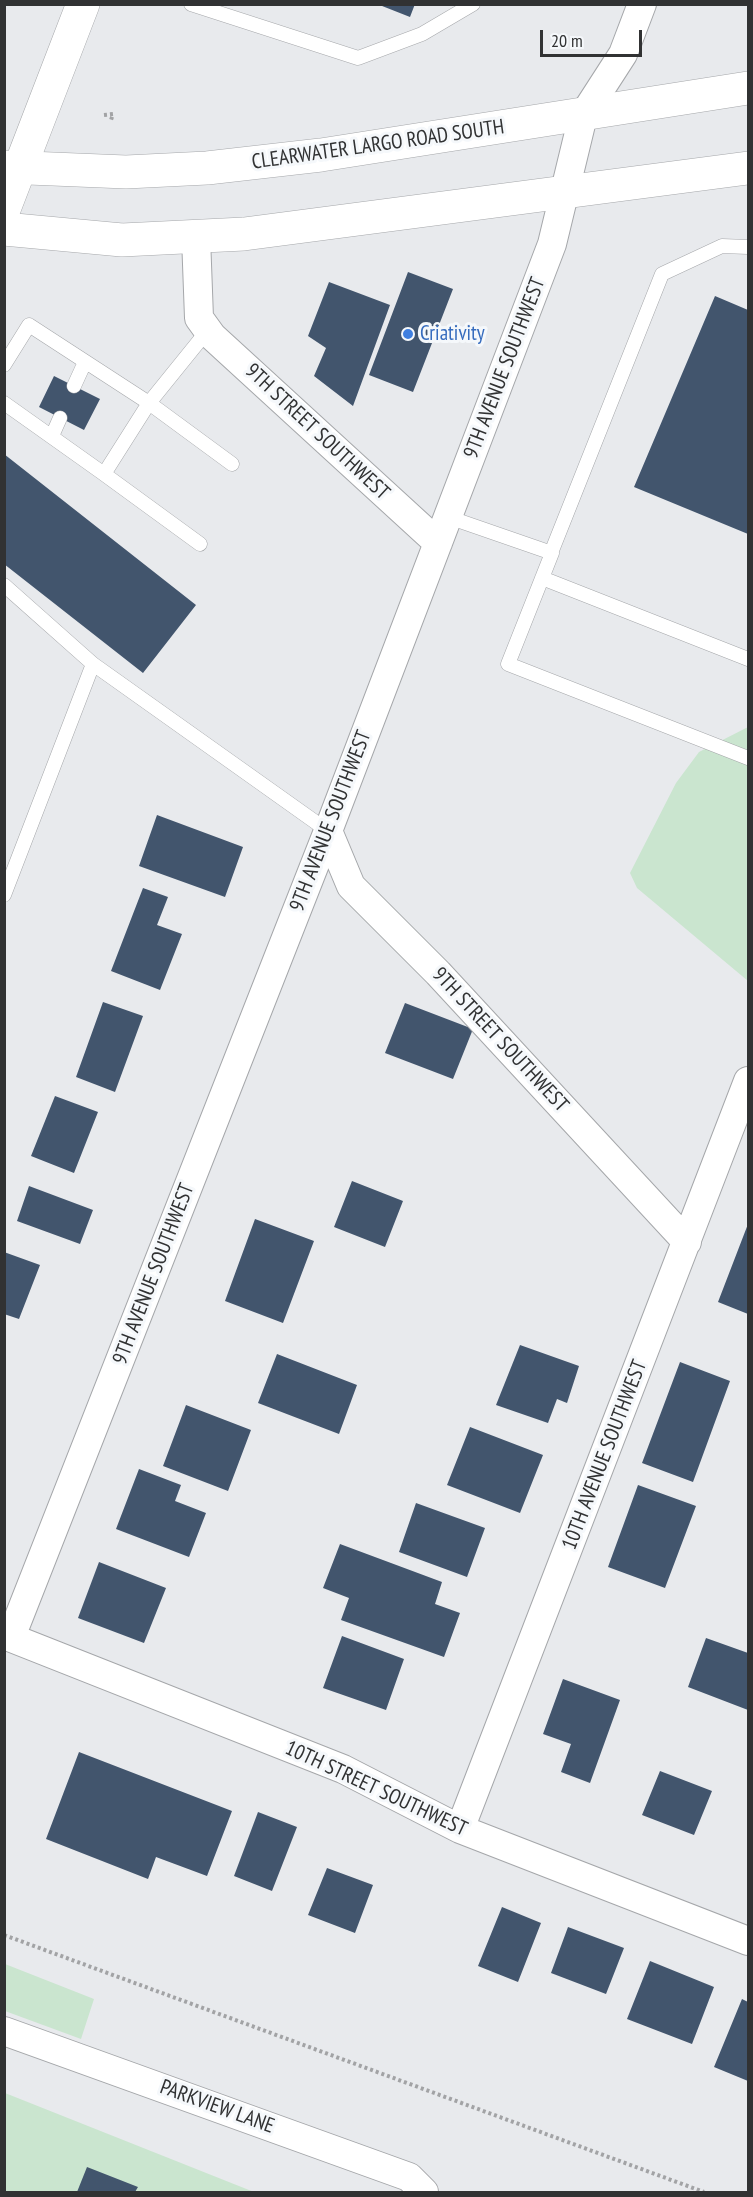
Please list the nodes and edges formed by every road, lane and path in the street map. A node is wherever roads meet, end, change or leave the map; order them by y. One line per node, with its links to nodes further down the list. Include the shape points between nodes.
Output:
1 (83, 4): 9 (main road)
2 (191, 4): 3 (lane, via 358,58 422,34)
3 (473, 4)
4 (642, 4): 7 (street, 9TH AVENUE SOUTHWEST, via 623,54)
5 (748, 88): 7 (main road, CLEARWATER LARGO ROAD SOUTH)
6 (104, 115): 8 (path, via 113,114)
7 (583, 116): 9 (main road, CLEARWATER LARGO ROAD SOUTH, via 207,168 126,172); 11 (street, 9TH AVENUE SOUTHWEST)
8 (111, 120)
9 (12, 168): 12 (main road)
10 (748, 168): 11 (main road)
11 (564, 191): 14 (main road); 26 (street, 9TH AVENUE SOUTHWEST, via 552,244)
12 (4, 209)
13 (4, 229): 14 (main road, via 122,240)
14 (196, 237): 16 (street)
15 (748, 247): 29 (lane, via 722,246 662,274)
16 (204, 324): 21 (lane); 27 (street, 9TH STREET SOUTHWEST)
17 (85, 362): 18 (lane, via 28,325); 19 (lane); 21 (lane)
18 (4, 365)
19 (74, 386)
20 (4, 403): 23 (lane)
21 (149, 404): 24 (lane); 25 (lane)
22 (60, 418): 23 (lane)
23 (52, 436): 25 (lane)
24 (232, 464)
25 (104, 474): 28 (lane)
26 (448, 517): 27 (street, 9TH AVENUE SOUTHWEST); 29 (lane)
27 (438, 543): 35 (street, 9TH AVENUE SOUTHWEST)
28 (200, 544)
29 (551, 553): 30 (lane)
30 (542, 578): 32 (lane); 34 (lane, via 508,664)
31 (4, 585): 33 (lane)
32 (748, 659)
33 (93, 664): 35 (lane); 36 (lane)
34 (748, 758)
35 (328, 831): 38 (street, 9TH STREET SOUTHWEST, via 351,886 438,973); 39 (street, 9TH AVENUE SOUTHWEST)
36 (4, 895)
37 (748, 1081): 38 (street, 10TH AVENUE SOUTHWEST)
38 (687, 1242): 40 (street, 10TH AVENUE SOUTHWEST)
39 (8, 1636): 40 (street, 10TH STREET SOUTHWEST, via 343,1769)
40 (460, 1829): 42 (street, 10TH STREET SOUTHWEST)
41 (4, 1935): 45 (path)
42 (748, 1941)
43 (4, 2031): 44 (street, PARKVIEW LANE, via 409,2176)
44 (424, 2193)
45 (704, 2193)

